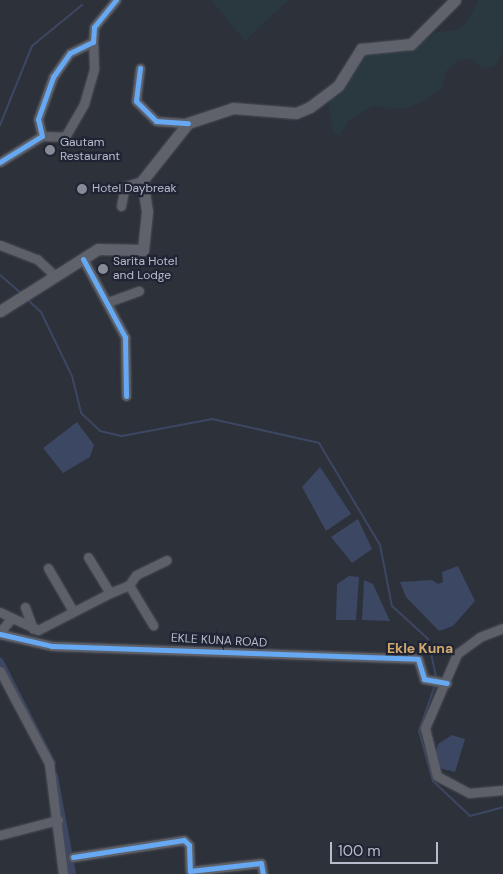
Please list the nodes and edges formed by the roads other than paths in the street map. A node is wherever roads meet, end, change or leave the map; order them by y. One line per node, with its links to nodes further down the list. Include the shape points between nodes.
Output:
1 (116, 0): 3 (street, via 94,27)
2 (455, 0): 5 (main road, via 412,44 361,49 338,86 296,114 233,108)
3 (94, 42): 6 (street, via 70,53 53,77 38,119); 6 (street, via 94,68 84,104 65,137)
4 (140, 68): 5 (street, via 136,101 156,120)
5 (188, 122): 8 (main road)
6 (42, 136): 7 (street)
7 (0, 162)
8 (142, 181): 9 (street, via 125,186); 11 (main road, via 146,211 143,250 98,249)
9 (121, 206)
10 (0, 245): 12 (street, via 37,259)
11 (83, 259): 12 (main road); 14 (street)
12 (50, 279): 15 (main road)
13 (139, 291): 14 (street)
14 (108, 302): 16 (street, via 125,337)
15 (5, 308)
16 (126, 396)
17 (88, 558): 21 (street)
18 (167, 560): 20 (street, via 136,575)
19 (48, 568): 23 (street)
20 (129, 585): 21 (street); 26 (street)
21 (110, 593): 23 (street)
22 (25, 607): 28 (street)
23 (73, 611): 28 (street, via 44,628)
24 (0, 612): 25 (street)
25 (11, 619): 28 (street); 29 (street)
26 (153, 625)
27 (503, 628): 31 (street, via 480,637 457,654)
28 (33, 629)
29 (0, 633): 31 (street, EKLE KUNA ROAD, via 52,646 418,659 424,679)
30 (0, 671): 33 (street, via 49,763)
31 (447, 683): 32 (street, via 425,728 438,776 469,793)
32 (503, 790)
33 (58, 820): 34 (street); 36 (street)
34 (0, 835)
35 (73, 857): 37 (street, via 184,840 190,845 190,871 260,863)
36 (63, 874)
37 (263, 874)

